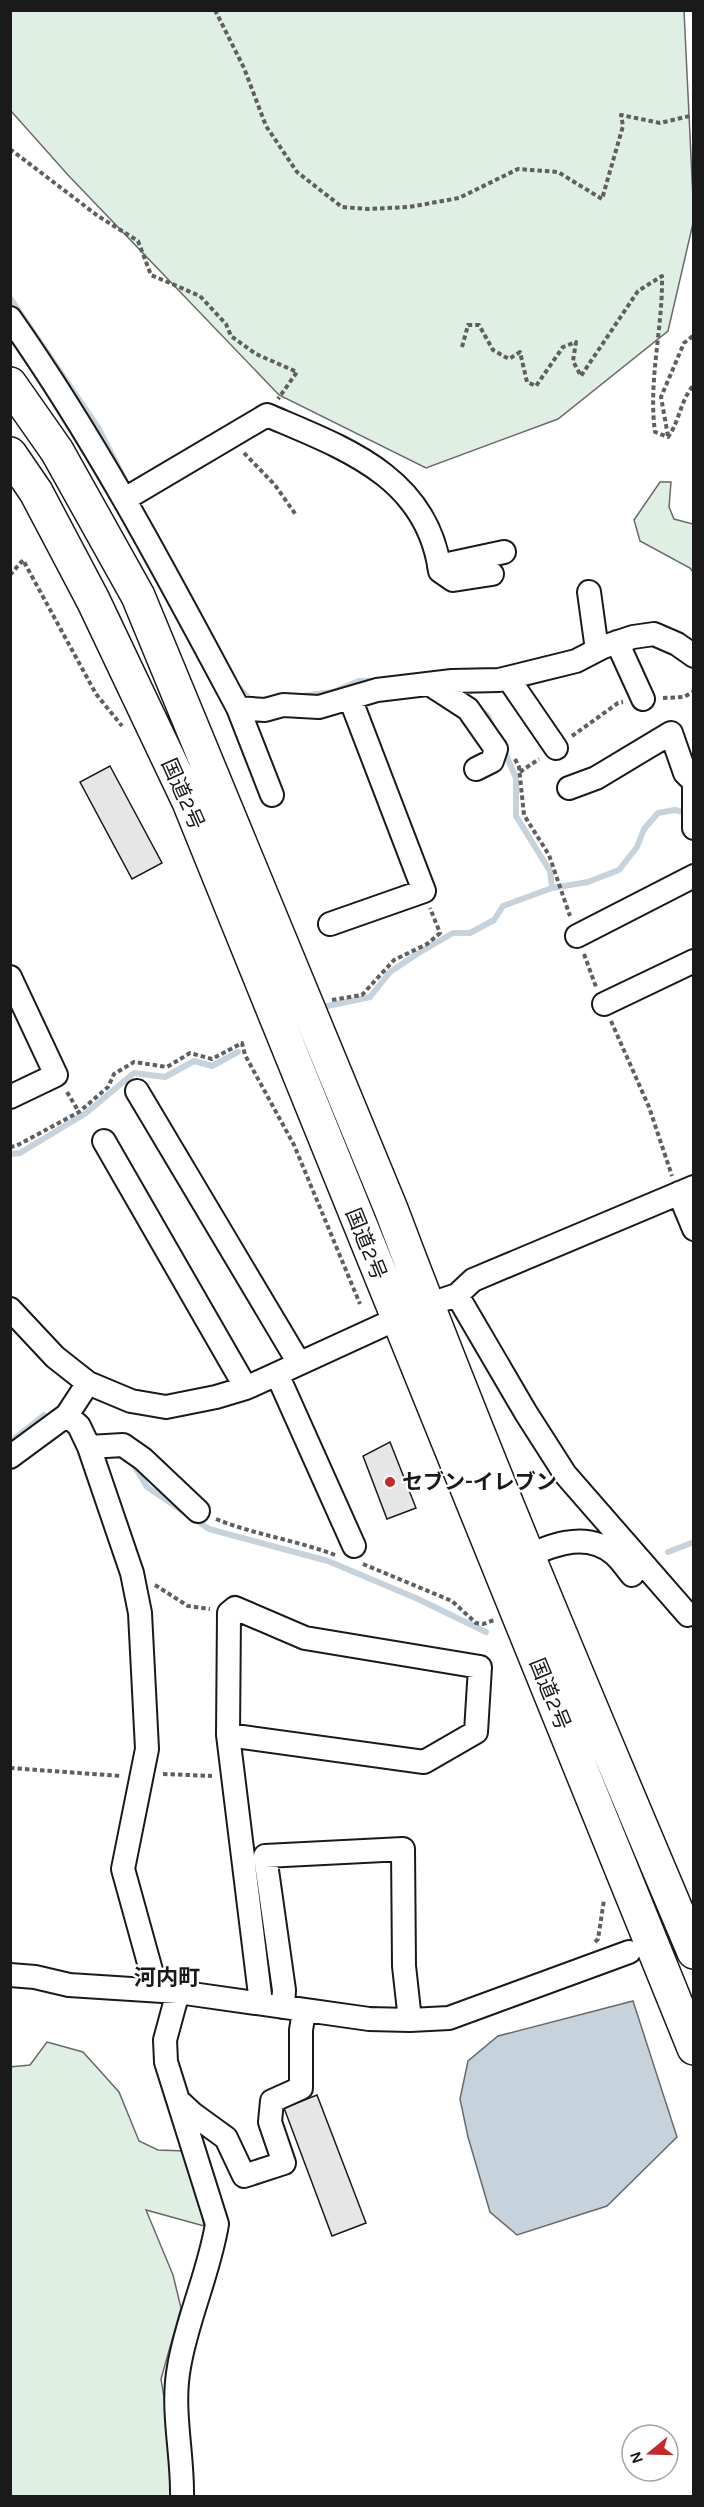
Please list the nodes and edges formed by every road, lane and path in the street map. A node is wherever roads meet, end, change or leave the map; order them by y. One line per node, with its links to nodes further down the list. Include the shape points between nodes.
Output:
1 (215, 10): 2 (path, via 244,68 266,126 297,172 342,207 409,207 459,198 518,169 558,172 602,199 622,126 621,115 660,123)
2 (693, 115)
3 (10, 149): 9 (path, via 98,216 138,241 151,275 200,296 226,324 231,336 256,354 297,372)
4 (10, 318): 13 (street)
5 (693, 335): 10 (path, via 684,343 662,397)
6 (462, 346): 10 (path, via 468,325 479,325 493,350 509,359 520,352 527,382 536,386 563,347 576,342 573,361 581,376 638,291 662,276 652,410 655,432)
7 (10, 384): 52 (highway, 国道2号, via 57,451 138,596)
8 (693, 385): 10 (path, via 685,394)
9 (267, 415): 11 (street); 16 (street, via 342,447 401,488 422,518 436,548)
10 (668, 437)
11 (228, 438): 13 (street); 14 (path, via 275,484)
12 (10, 454): 54 (highway, 国道2号, via 36,492 93,600 189,802)
13 (125, 499): 27 (street)
14 (296, 515)
15 (504, 552): 16 (street)
16 (439, 566): 17 (street, via 453,580)
17 (492, 574)
18 (10, 575): 28 (path, via 23,560 96,694)
19 (589, 592): 20 (street)
20 (607, 646): 21 (street, via 654,634); 22 (street, via 576,661); 26 (street)
21 (693, 656)
22 (508, 678): 23 (street); 29 (street)
23 (431, 685): 25 (street, via 377,690); 30 (street, via 468,708 496,748 492,761)
24 (693, 691): 26 (path, via 684,697)
25 (350, 698): 27 (street, via 319,706); 37 (street)
26 (643, 699): 29 (path, via 618,703)
27 (238, 708): 34 (street)
28 (129, 734)
29 (556, 748): 31 (path)
30 (476, 769)
31 (520, 773)
32 (693, 779): 33 (street, via 685,773 670,734 596,778); 35 (street)
33 (569, 788)
34 (272, 795)
35 (693, 820)
36 (693, 876): 39 (street)
37 (424, 891): 38 (street); 42 (path, via 440,933 394,960 362,995)
38 (330, 924)
39 (577, 936)
40 (693, 961): 43 (street)
41 (10, 977): 45 (street, via 56,1075)
42 (326, 1001)
43 (604, 1004)
44 (137, 1090): 55 (street)
45 (10, 1097)
46 (104, 1142): 58 (street)
47 (10, 1147): 51 (path, via 79,1112 108,1087 114,1074 134,1062 167,1067 190,1053 212,1059 242,1043 245,1056 294,1145)
48 (686, 1190): 49 (street); 50 (street, via 473,1280)
49 (693, 1229)
50 (457, 1295): 52 (street); 69 (street, via 565,1474)
51 (360, 1304)
52 (427, 1305): 54 (street); 63 (highway, 国道2号)
53 (10, 1309): 57 (street, via 55,1357)
54 (397, 1320): 55 (street); 65 (highway, 国道2号)
55 (299, 1363): 56 (street)
56 (277, 1374): 58 (street); 64 (street)
57 (88, 1383): 58 (street, via 131,1401 166,1407); 59 (street)
58 (246, 1388)
59 (67, 1414): 60 (street, via 79,1426); 61 (street)
60 (89, 1447): 62 (street, via 123,1445); 66 (street)
61 (10, 1457)
62 (198, 1511): 64 (path, via 235,1527)
63 (529, 1555): 65 (street); 69 (street, via 558,1543 593,1542 613,1553 663,1609); 76 (highway, 国道2号)
64 (353, 1558): 68 (path, via 452,1601 476,1623)
65 (499, 1570): 83 (highway, 国道2号)
66 (132, 1573): 67 (path, via 188,1606); 72 (street, via 140,1612 147,1749)
67 (229, 1613): 70 (street); 70 (street, via 235,1608 304,1638 480,1667 476,1732 424,1762)
68 (501, 1617)
69 (691, 1623)
70 (228, 1735): 73 (street)
71 (10, 1768): 72 (path)
72 (144, 1772): 73 (path); 79 (street, via 123,1869)
73 (234, 1776): 81 (street)
74 (603, 1894): 77 (path, via 605,1904 598,1939 577,1959)
75 (629, 1952): 77 (street)
76 (693, 1952)
77 (581, 1970): 82 (street, via 449,2018)
78 (10, 1975): 79 (street, via 69,1985)
79 (153, 1989): 80 (street)
80 (177, 1992): 81 (street); 84 (street, via 165,2040 166,2062)
81 (283, 2007): 82 (street, via 369,2019); 82 (street, via 284,1990 265,1856 403,1849 404,1966); 84 (street, via 301,2030 301,2088 272,2101 270,2122 284,2163 244,2176 226,2138)
82 (410, 2020)
83 (693, 2048)
84 (179, 2101): 85 (street, via 216,2224 213,2248 178,2370 176,2413)
85 (182, 2496)

